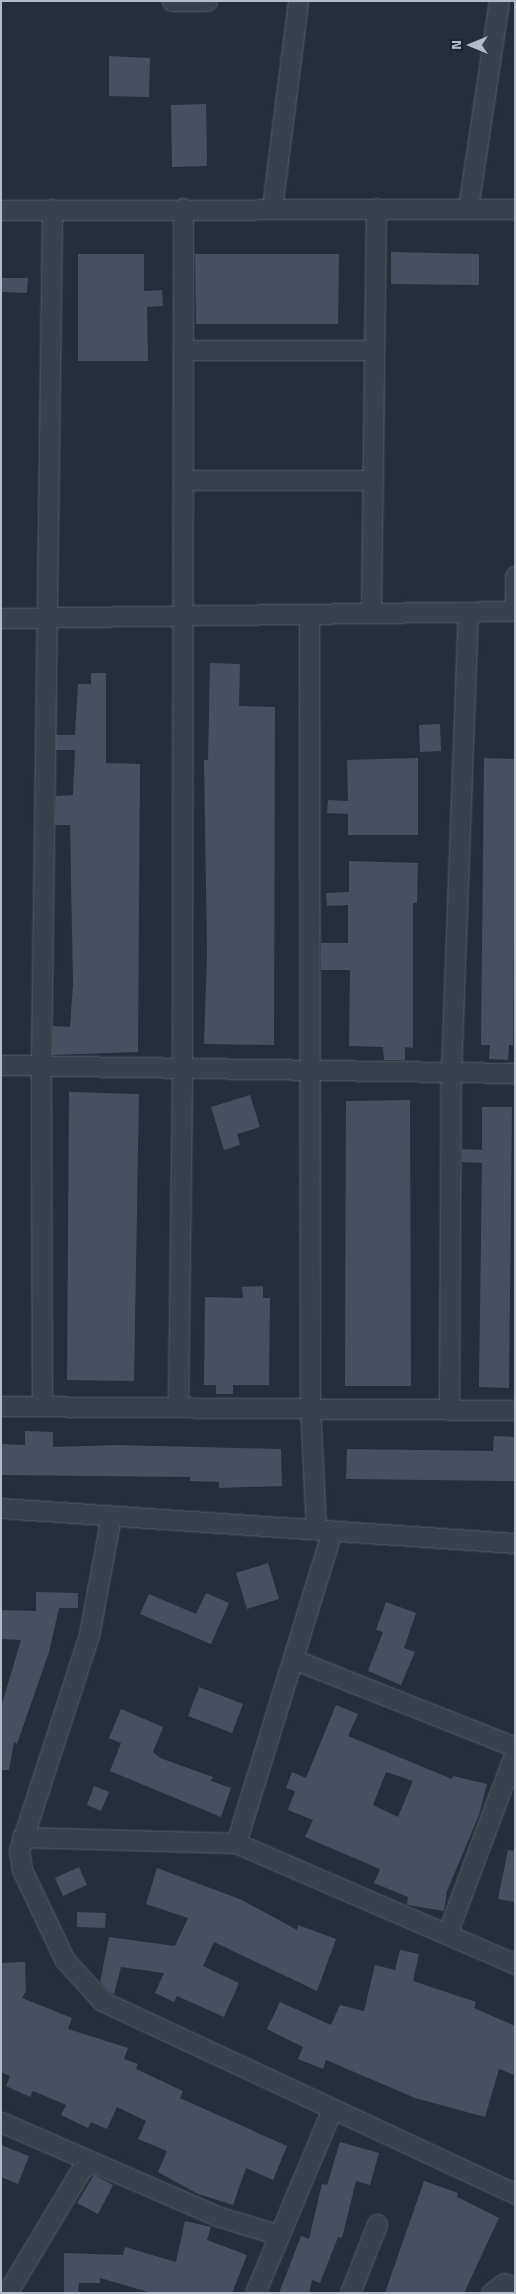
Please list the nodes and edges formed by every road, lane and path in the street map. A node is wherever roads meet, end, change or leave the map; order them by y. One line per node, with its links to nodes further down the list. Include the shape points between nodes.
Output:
1 (172, 1): 2 (street)
2 (207, 1)
3 (298, 1): 6 (street)
4 (499, 1): 8 (street)
5 (183, 208): 6 (street); 9 (street); 12 (street)
6 (272, 208): 7 (street)
7 (376, 208): 8 (street); 13 (street)
8 (468, 208): 10 (street)
9 (52, 209): 11 (street); 22 (street)
10 (515, 209)
11 (1, 210)
12 (183, 350): 13 (street); 14 (street)
13 (374, 350): 15 (street)
14 (184, 480): 15 (street); 21 (street)
15 (373, 480): 19 (street)
16 (515, 576): 17 (street)
17 (515, 611): 18 (street)
18 (468, 612): 19 (street); 28 (street)
19 (371, 613): 20 (street)
20 (309, 614): 21 (street); 27 (street)
21 (184, 615): 22 (street); 26 (street)
22 (46, 617): 23 (street); 25 (street)
23 (1, 618)
24 (1, 1065): 25 (street)
25 (41, 1066): 26 (street); 31 (street)
26 (182, 1068): 27 (street); 32 (street)
27 (310, 1071): 28 (street); 33 (street)
28 (452, 1072): 29 (street); 34 (street)
29 (515, 1073)
30 (1, 1406): 31 (street)
31 (42, 1406): 32 (street)
32 (178, 1406): 33 (street)
33 (310, 1406): 34 (street); 38 (street)
34 (449, 1409): 35 (street)
35 (515, 1410)
36 (1, 1508): 37 (street)
37 (111, 1516): 38 (street); 43 (street, via 89,1635)
38 (324, 1530): 39 (street); 40 (street)
39 (515, 1543)
40 (292, 1659): 41 (street); 44 (street)
41 (515, 1747)
42 (515, 1752): 45 (street)
43 (22, 1837): 44 (street); 47 (street, via 22,1870 65,1960 102,2001)
44 (236, 1843): 45 (street)
45 (447, 1934): 46 (street)
46 (515, 1964)
47 (331, 2111): 50 (street); 52 (street)
48 (1, 2122): 49 (street)
49 (91, 2164): 52 (street, via 116,2170 217,2216); 54 (street, via 82,2168)
50 (515, 2194)
51 (377, 2224): 56 (street)
52 (279, 2235): 55 (street)
53 (515, 2288): 57 (street, via 504,2283)
54 (7, 2293)
55 (255, 2293)
56 (350, 2293)
57 (491, 2293)

